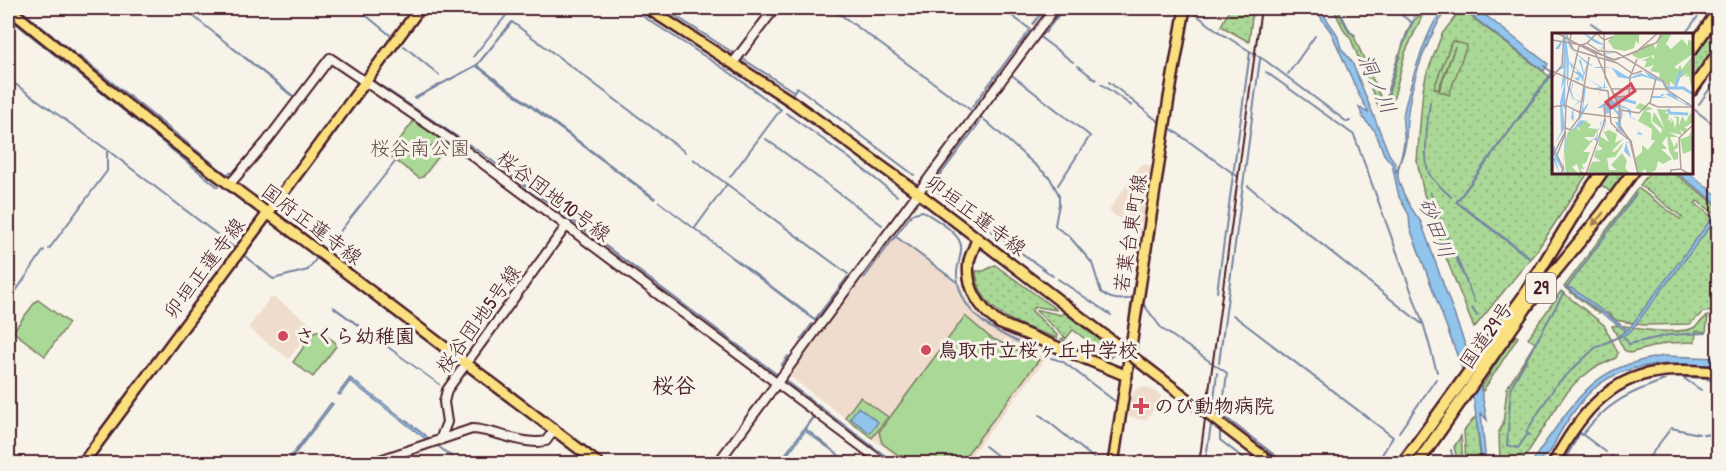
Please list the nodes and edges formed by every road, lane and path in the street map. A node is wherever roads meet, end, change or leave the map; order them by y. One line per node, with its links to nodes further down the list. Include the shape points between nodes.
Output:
1 (8, 8): 15 (main road, 国府正蓮寺線)
2 (420, 8): 11 (main road, 卯垣正蓮寺線)
3 (647, 8): 10 (main road, 卯垣正蓮寺線)
4 (776, 8): 10 (street)
5 (1055, 8): 16 (street)
6 (1185, 8): 22 (main road, 若葉台東町線)
7 (1719, 11): 8 (highway)
8 (1693, 47)
9 (1719, 53): 12 (highway)
10 (733, 63): 16 (main road, 卯垣正蓮寺線)
11 (366, 82): 15 (street, 桜谷団地10号線, via 330,58); 17 (main road, 卯垣正蓮寺線); 18 (street, 桜谷団地10号線)
12 (1693, 89)
13 (1601, 174): 27 (highway, 国道29号 / 29, via 1524,296)
14 (1632, 174): 24 (highway, 国道29号 / 29, one-way to 24, via 1530,302)
15 (229, 185): 17 (main road, 国府正蓮寺線)
16 (918, 192): 19 (main road, 卯垣正蓮寺線); 23 (street)
17 (267, 213): 20 (main road, 国府正蓮寺線); 28 (main road, 卯垣正蓮寺線)
18 (567, 225): 20 (street, 桜谷団地5号線); 23 (street, 桜谷団地10号線)
19 (977, 238): 22 (main road, via 968,273 975,296 989,315 999,323); 34 (main road, 卯垣正蓮寺線, bridge)
20 (466, 362): 25 (main road, 国府正蓮寺線); 26 (street, 桜谷団地5号線, via 445,395 447,422)
21 (1719, 372): 38 (main road, via 1655,372 1610,390 1581,418)
22 (1127, 376): 33 (main road, 若葉台東町線)
23 (777, 382): 31 (street); 32 (street, 桜谷団地10号線)
24 (1458, 413): 36 (highway, 国道29号 / 29); 37 (highway)
25 (555, 429): 26 (street, via 546,441 537,443 472,429); 30 (main road, 国府正蓮寺線)
26 (440, 440): 29 (street)
27 (1402, 458): 35 (highway, 国道29号)
28 (82, 464)
29 (368, 464)
30 (599, 464)
31 (717, 464)
32 (885, 464)
33 (1113, 464)
34 (1273, 464)
35 (1394, 464)
36 (1417, 464)
37 (1425, 464)
38 (1553, 464)

